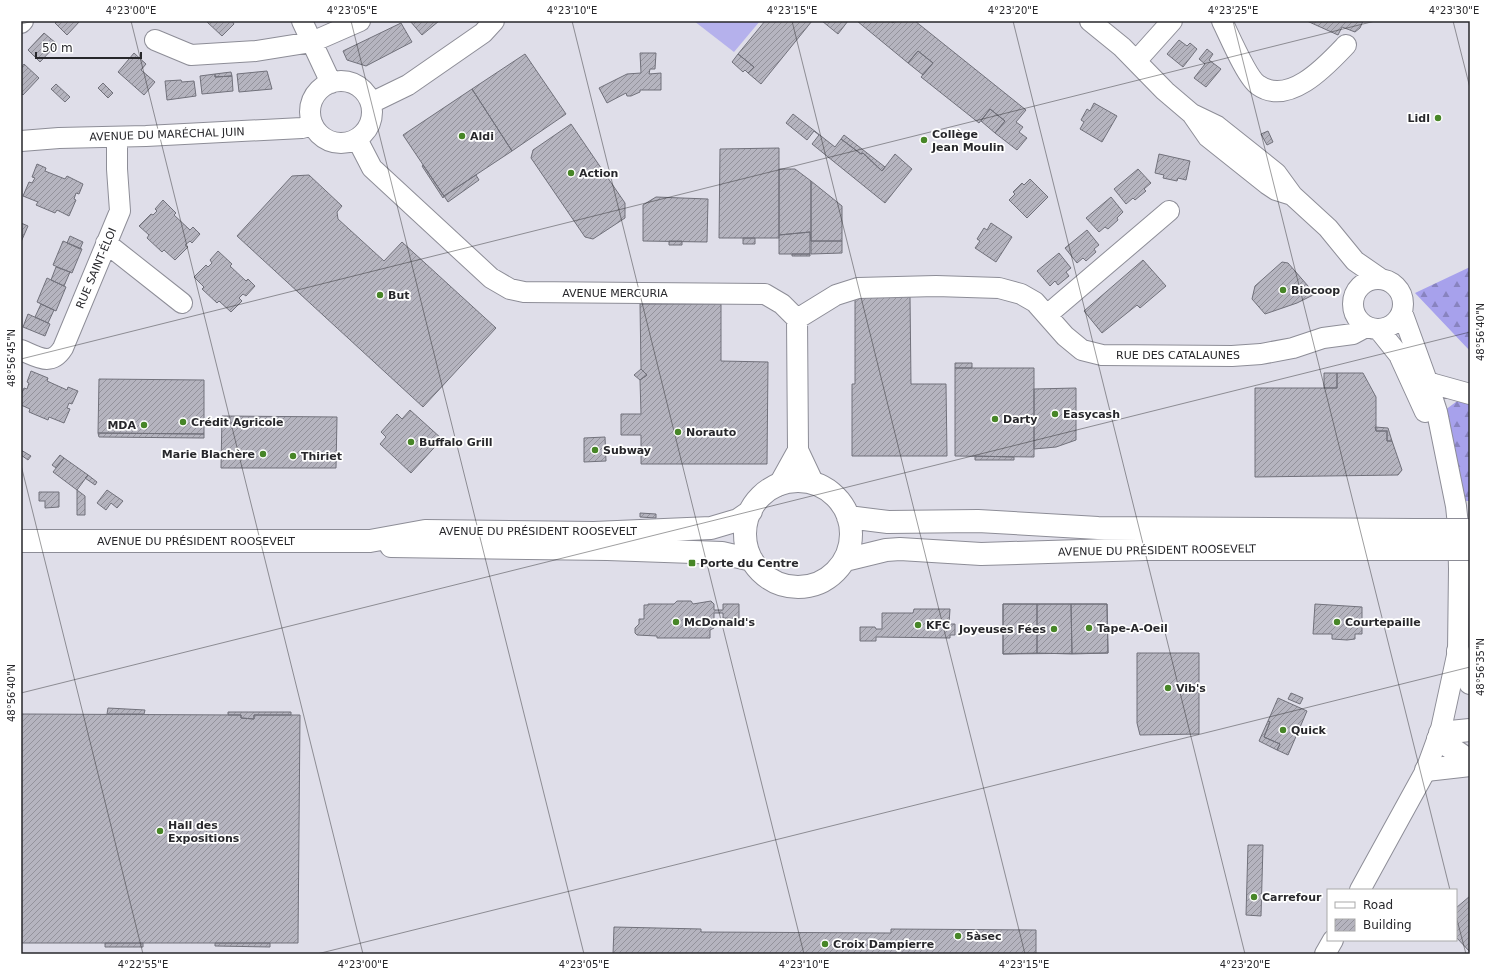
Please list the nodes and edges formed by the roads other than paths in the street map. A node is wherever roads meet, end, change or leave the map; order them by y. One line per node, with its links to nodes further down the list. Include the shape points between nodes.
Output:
1 (302, 21): 8 (street)
2 (360, 21): 8 (street)
3 (494, 21): 12 (street, via 483,33 408,86)
4 (1090, 21): 10 (street)
5 (1172, 21): 10 (street)
6 (1222, 21): 9 (street, via 1250,74 1258,85 1271,91 1299,86 1313,77)
7 (155, 40): 8 (street, via 191,55 256,51)
8 (312, 42): 11 (street)
9 (1346, 45)
10 (1137, 60): 19 (street, via 1165,91 1192,114 1217,126 1276,173 1292,196 1328,228)
11 (331, 84): 12 (street, via 351,83 366,94); 13 (street, via 323,88 312,105)
12 (371, 103): 15 (street, via 370,124 365,133)
13 (313, 125): 14 (street, AVENUE DU MARÉCHAL JUIN, via 302,128); 15 (street, via 327,140 336,143 347,143)
14 (117, 137): 16 (street, AVENUE DU MARÉCHAL JUIN, via 59,138); 18 (street, RUE SAINT-ÉLOI, via 120,211)
15 (357, 139): 25 (street, AVENUE MERCURIA, via 372,168 491,278 510,289 524,292 765,294 782,304)
16 (21, 142)
17 (1169, 212): 24 (street)
18 (106, 243): 22 (street); 28 (street, RUE SAINT-ÉLOI, via 58,356 41,359)
19 (1355, 261): 20 (street); 21 (street)
20 (1381, 279): 21 (street, via 1364,283); 23 (street, via 1397,288 1402,300)
21 (1354, 299): 26 (street, via 1356,318); 27 (street)
22 (182, 303)
23 (1402, 312): 26 (street, via 1393,325); 29 (street)
24 (1047, 315): 25 (street, RUE DES CATALAUNES, via 1035,302 1021,294 999,288 936,286 858,288 836,295); 27 (street, RUE DES CATALAUNES, via 1065,336 1082,350 1102,355 1261,354 1293,348)
25 (797, 319): 32 (street)
26 (1373, 328): 27 (street, RUE DES CATALAUNES); 31 (street, via 1399,355 1426,414)
27 (1323, 338)
28 (22, 355)
29 (1427, 380): 30 (street); 31 (street)
30 (1470, 394)
31 (1444, 445): 37 (street)
32 (798, 450): 33 (street); 34 (street)
33 (814, 484): 34 (main road, via 798,481); 36 (main road, via 829,491 841,502)
34 (778, 486): 35 (main road, via 770,489 759,499)
35 (751, 511): 40 (main road, AVENUE DU PRÉSIDENT ROOSEVELT, via 738,520 711,528 594,533 425,531); 42 (main road, via 746,531 748,551)
36 (848, 517): 38 (main road, AVENUE DU PRÉSIDENT ROOSEVELT, via 888,522 978,521); 43 (main road, via 851,539)
37 (1464, 528): 38 (main road, AVENUE DU PRÉSIDENT ROOSEVELT, bridge); 44 (street)
38 (1415, 540): 41 (main road, AVENUE DU PRÉSIDENT ROOSEVELT, bridge); 43 (main road, AVENUE DU PRÉSIDENT ROOSEVELT, via 978,554 900,549 874,552)
39 (21, 541): 40 (main road, AVENUE DU PRÉSIDENT ROOSEVELT)
40 (370, 541): 42 (main road, AVENUE DU PRÉSIDENT ROOSEVELT, via 394,547 722,553)
41 (1470, 549)
42 (752, 560): 43 (main road, via 761,572 773,580 787,586 802,587 817,584 830,576)
43 (845, 560)
44 (1458, 651): 45 (main road); 47 (street)
45 (1470, 683)
46 (1470, 730): 47 (main road)
47 (1439, 736): 48 (main road); 50 (street)
48 (1470, 761)
49 (1470, 765): 50 (main road)
50 (1426, 770): 51 (street)
51 (1361, 889)
52 (1332, 941): 53 (street)
53 (1325, 954)

